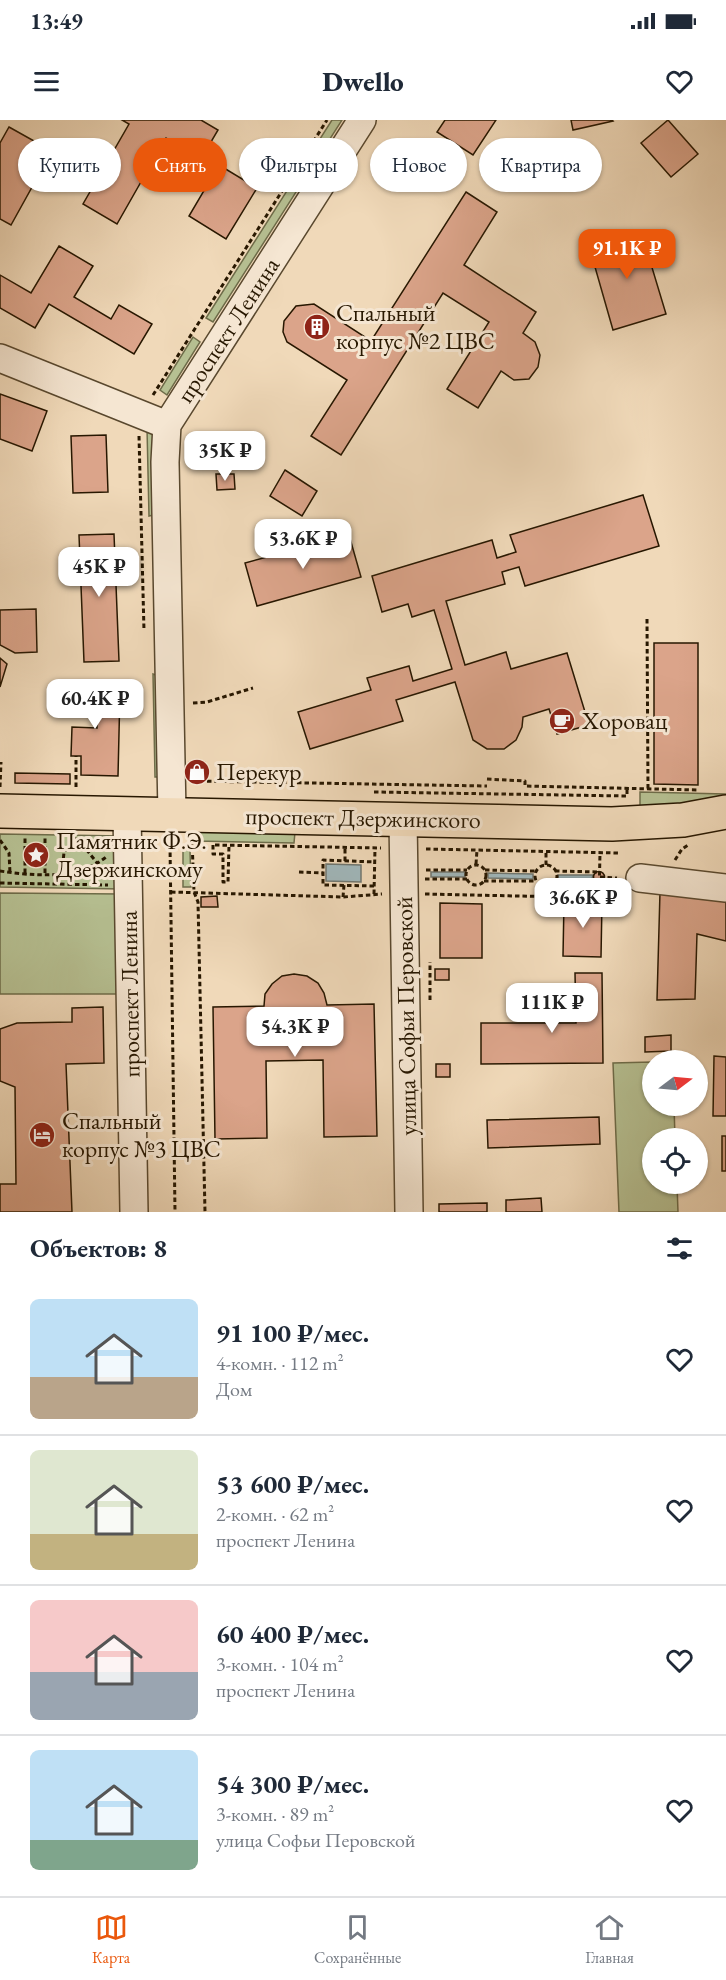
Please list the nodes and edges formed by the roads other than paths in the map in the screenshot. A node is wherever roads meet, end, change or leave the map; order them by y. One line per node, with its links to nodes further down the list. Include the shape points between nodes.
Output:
1 (362, 120): 3 (street, проспект Ленина)
2 (0, 358): 3 (street)
3 (167, 425): 8 (street, проспект Ленина)
4 (715, 801): 6 (main road, проспект Дзержинского, via 646,824)
5 (0, 811): 7 (main road, проспект Дзержинского)
6 (403, 819): 8 (main road, проспект Дзержинского); 12 (street, улица Софьи Перовской)
7 (127, 825): 8 (main road, проспект Дзержинского); 11 (street, проспект Ленина)
8 (177, 830)
9 (625, 878): 10 (street)
10 (726, 888)
11 (134, 1212)
12 (409, 1212)

